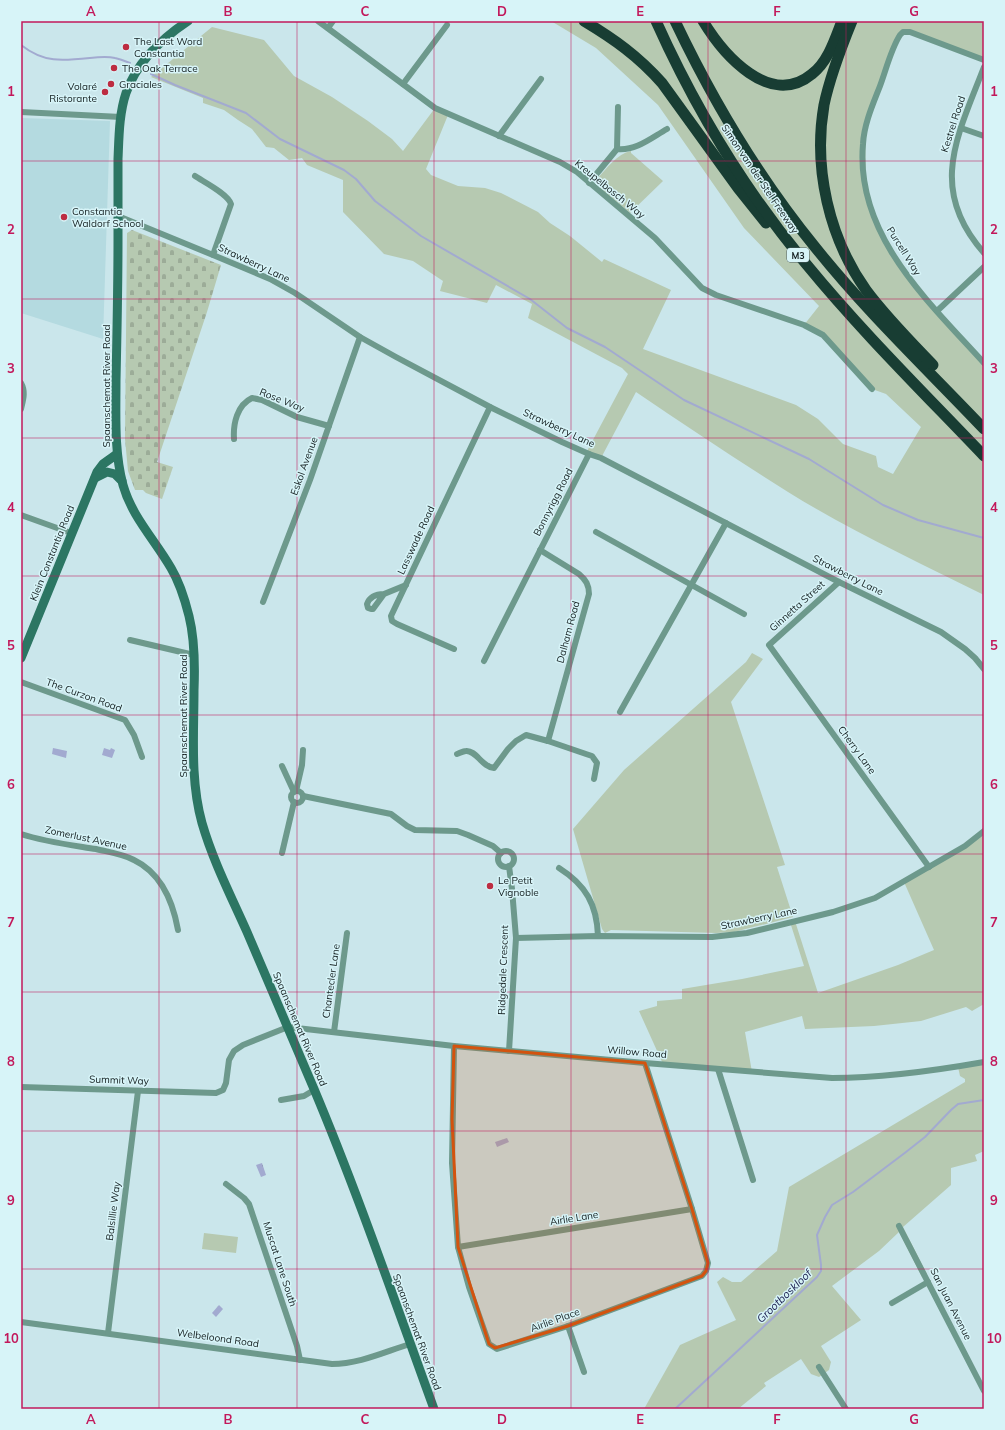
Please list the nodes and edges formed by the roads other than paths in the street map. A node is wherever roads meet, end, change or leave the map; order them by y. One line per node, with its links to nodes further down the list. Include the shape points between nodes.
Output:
1 (188, 21): 18 (main road, Spaanschemat River Road, via 156,45 143,61 128,88)
2 (318, 21): 11 (street, Kreupelbosch Way)
3 (333, 21): 11 (street)
4 (584, 21): 29 (highway, via 627,49 649,68 747,199 792,252)
5 (656, 21): 29 (highway, Simon van der Stel Freeway / M3, via 674,60 722,146)
6 (676, 21): 40 (highway, Simon van der Stel Freeway / M3, via 723,112 794,221 856,295)
7 (703, 21): 8 (highway, via 720,46 740,66 759,79 771,84 785,85 804,79 821,66)
8 (842, 21)
9 (852, 21): 38 (highway, via 834,66 824,103 821,131 823,176 836,232 847,258 866,290)
10 (447, 25): 15 (street)
11 (328, 28): 15 (street, Kreupelbosch Way)
12 (984, 60): 31 (street, Purcell Way, via 910,32 906,31 900,35 869,115 863,143 862,167 868,197 886,245 910,280)
13 (984, 67): 19 (street, Kestrel Road)
14 (541, 79): 21 (street)
15 (403, 84): 21 (street, Kreupelbosch Way, via 435,108)
16 (618, 107): 23 (street)
17 (21, 112): 18 (street)
18 (121, 116): 26 (main road, Spaanschemat River Road)
19 (961, 128): 22 (street); 27 (street, Kestrel Road, via 952,168 956,206 963,224)
20 (667, 129): 23 (street, via 636,147)
21 (499, 136): 25 (street, Kreupelbosch Way, via 568,167)
22 (984, 136)
23 (617, 149): 25 (street)
24 (195, 176): 28 (street, via 223,194 231,204)
25 (590, 183): 35 (street, Kreupelbosch Way, via 655,238 702,288 712,294 816,330)
26 (118, 216): 28 (street, Strawberry Lane); 44 (main road, Spaanschemat River Road)
27 (984, 253)
28 (213, 254): 32 (street, Strawberry Lane, via 295,293)
29 (807, 265): 43 (highway, Simon van der Stel Freeway / M3, via 874,341)
30 (984, 267): 31 (street)
31 (937, 311): 33 (street, Purcell Way)
32 (360, 337): 36 (street, Strawberry Lane); 39 (street, Eskol Avenue)
33 (984, 363)
34 (21, 383): 37 (street, via 24,390)
35 (872, 390)
36 (490, 407): 42 (street, Strawberry Lane); 53 (street, Lasswade Road)
37 (21, 409)
38 (984, 423)
39 (329, 426): 41 (street, Rose Way, via 297,417 262,400 252,398 244,402 238,413 233,427); 56 (street, Eskol Avenue)
40 (984, 429)
41 (234, 439)
42 (589, 454): 48 (street, Strawberry Lane); 51 (street, Bonnyrigg Road)
43 (984, 456)
44 (118, 459): 45 (main road, Klein Constantia Road, via 102,464); 46 (main road, Spaanschemat River Road)
45 (94, 478): 46 (main road, via 107,472 114,474); 50 (main road, Klein Constantia Road)
46 (122, 482): 61 (main road, Spaanschemat River Road, via 136,516 169,564 179,585 192,627)
47 (21, 515): 50 (street)
48 (726, 523): 52 (street, Strawberry Lane); 54 (street)
49 (596, 532): 54 (street)
50 (71, 533): 62 (main road, Klein Constantia Road)
51 (540, 550): 63 (street, Bonnyrigg Road); 67 (street, Dalham Road, via 579,574 589,588)
52 (839, 582): 59 (street, Ginnetta Street); 64 (street, Strawberry Lane, via 941,632 965,648)
53 (406, 585): 55 (street); 60 (street, Lasswade Road, via 392,613 392,620)
54 (691, 586): 57 (street); 66 (street)
55 (384, 594)
56 (263, 602)
57 (744, 614)
58 (130, 640): 61 (street)
59 (769, 645): 81 (street, Cherry Lane)
60 (454, 649)
61 (194, 655): 87 (main road, Spaanschemat River Road, via 194,774 202,823 214,857)
62 (21, 658)
63 (484, 662)
64 (984, 669)
65 (21, 682): 70 (street, The Curzon Road, via 125,720)
66 (620, 712)
67 (548, 741): 69 (street, via 524,736 508,749 494,768 470,751); 72 (street, via 592,756 597,764)
68 (304, 750): 73 (street)
69 (457, 754)
70 (142, 757)
71 (282, 766): 73 (street)
72 (594, 779)
73 (295, 792): 74 (street, Ridgedale Crescent, via 300,792); 75 (street, via 291,796)
74 (303, 796): 75 (street, via 301,802); 78 (street, Ridgedale Crescent, via 391,814 415,830 457,831 480,839)
75 (294, 802): 79 (street)
76 (984, 831): 81 (street, Strawberry Lane, via 965,846)
77 (21, 834): 83 (street, Zomerlust Avenue, via 116,853 134,860 150,871 166,892)
78 (500, 851): 80 (street, Ridgedale Crescent, via 499,862); 80 (street, Ridgedale Crescent, via 512,854 513,862)
79 (282, 853)
80 (508, 866): 86 (street, Ridgedale Crescent)
81 (929, 867): 85 (street, Strawberry Lane, via 875,898 747,932 712,937)
82 (559, 868): 85 (street, via 572,876 587,893 596,919)
83 (178, 930)
84 (347, 933): 88 (street, Chantecler Lane)
85 (598, 936): 86 (street, Strawberry Lane)
86 (516, 938): 90 (street, Ridgedale Crescent)
87 (288, 1028): 88 (street, Willow Road); 95 (main road, Spaanschemat River Road); 96 (street, Summit Way, via 234,1051 229,1060 226,1083 223,1090 216,1093)
88 (334, 1032): 89 (street, Willow Road)
89 (454, 1046): 90 (street, Willow Road); 102 (street, Airlie Place, via 452,1163)
90 (509, 1051): 92 (street, Willow Road)
91 (984, 1062): 93 (street, Willow Road, via 931,1071 856,1078 793,1076)
92 (645, 1063): 93 (street, Willow Road); 100 (street, Airlie Place)
93 (718, 1069): 98 (street)
94 (21, 1087): 96 (street, Summit Way)
95 (314, 1090): 97 (street, via 304,1096); 108 (main road, Spaanschemat River Road, via 333,1134)
96 (138, 1091): 107 (street, Balsillie Way)
97 (281, 1100)
98 (753, 1180)
99 (226, 1184): 109 (street, Muscat Lane South, via 249,1204)
100 (692, 1209): 102 (street, Airlie Lane); 106 (street, Airlie Place, via 708,1263 708,1268 702,1276)
101 (899, 1226): 103 (street, San Juan Avenue)
102 (458, 1248): 106 (street, Airlie Place, via 469,1287 492,1347 501,1349)
103 (928, 1282): 104 (street); 112 (street, San Juan Avenue)
104 (892, 1303)
105 (21, 1322): 107 (street, Welbeloond Road)
106 (568, 1326): 111 (street)
107 (108, 1333): 109 (street, Welbeloond Road)
108 (410, 1344): 109 (street, Welbeloond Road, via 356,1362 342,1364); 113 (main road, Spaanschemat River Road)
109 (300, 1360)
110 (819, 1367): 114 (street)
111 (584, 1372)
112 (984, 1391)
113 (434, 1409)
114 (846, 1409)

